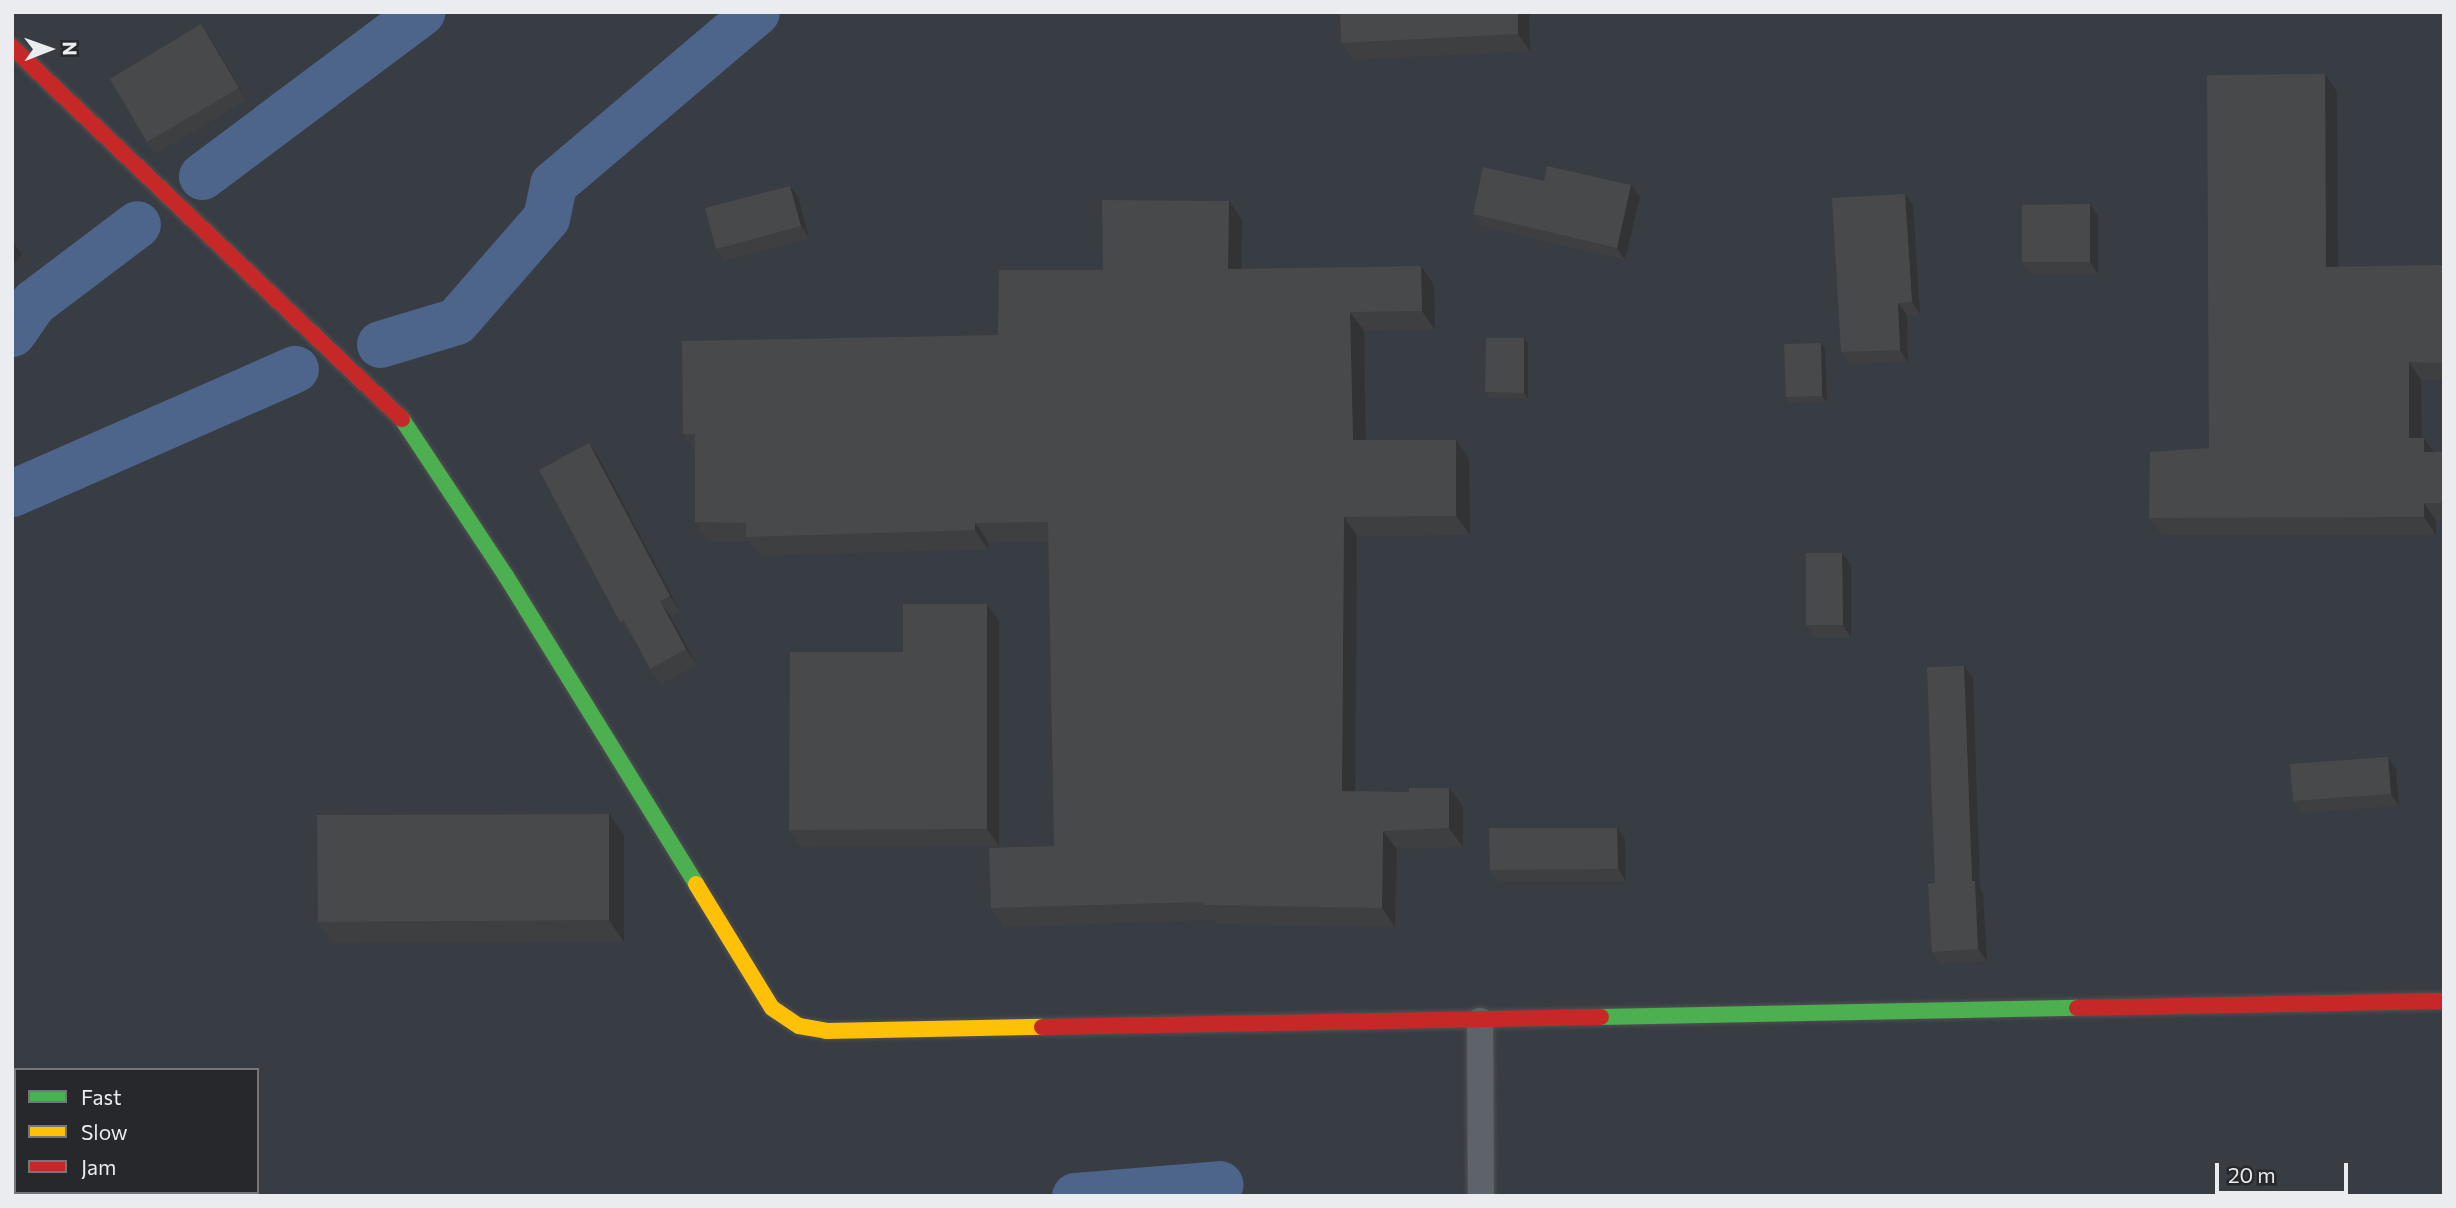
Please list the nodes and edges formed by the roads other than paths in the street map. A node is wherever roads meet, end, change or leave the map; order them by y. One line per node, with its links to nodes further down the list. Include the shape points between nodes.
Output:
1 (12, 47): 3 (street, via 398,413 513,588 772,1009 799,1026 826,1031)
2 (2444, 1002): 3 (street)
3 (1480, 1021): 4 (lane)
4 (1481, 1196)

